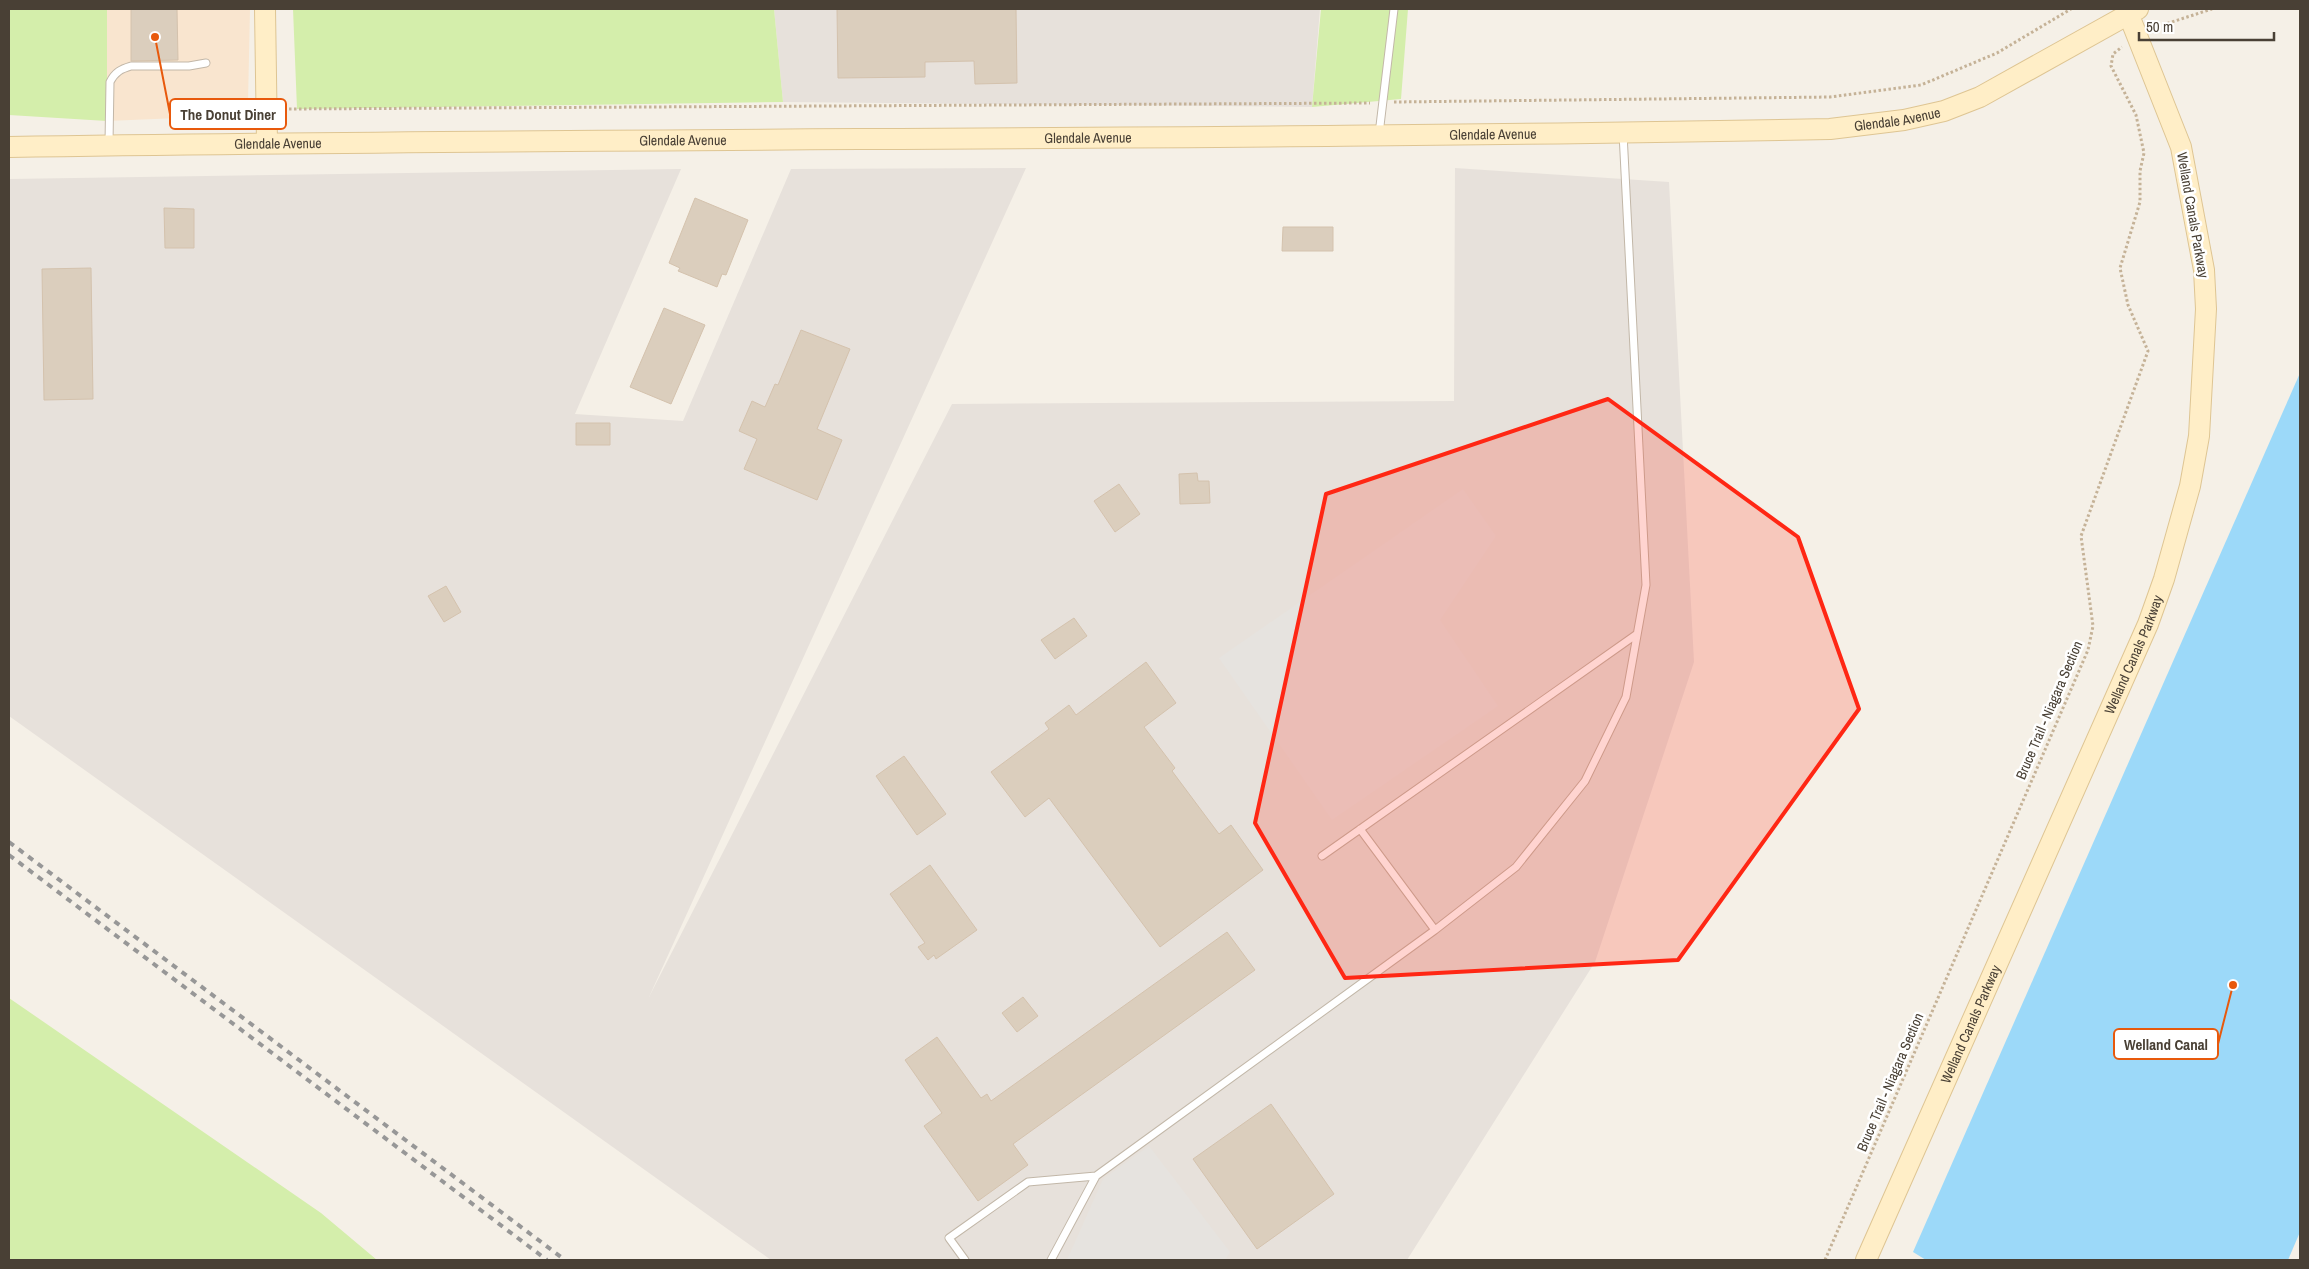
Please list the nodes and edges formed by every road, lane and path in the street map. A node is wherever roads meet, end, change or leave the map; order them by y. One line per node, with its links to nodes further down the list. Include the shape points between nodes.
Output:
1 (265, 9): 9 (main road)
2 (1394, 9): 8 (lane)
3 (2071, 9): 8 (path, via 1997,53 1921,85 1830,97)
4 (2212, 9): 6 (path, Bruce Trail - Niagara Section, via 2160,24)
5 (2133, 11): 6 (main road, Welland Canals Parkway); 10 (main road, Glendale Avenue, via 1980,97 1944,111 1904,120 1830,129)
6 (2138, 36): 22 (path, Bruce Trail - Niagara Section, via 2113,54 2111,66 2136,115 2144,153 2140,171 2140,202 2120,268 2128,305 2148,351 2081,536 2093,626 2088,650); 23 (main road, Welland Canals Parkway, via 2181,147 2204,270 2205,347 2199,436 2190,486 2148,624)
7 (206, 63): 13 (lane, via 131,66 114,75 110,82)
8 (1382, 102): 9 (path); 11 (lane)
9 (266, 110): 12 (main road)
10 (1622, 133): 11 (main road, Glendale Avenue); 15 (lane, via 1646,585)
11 (1378, 137): 12 (main road, Glendale Avenue)
12 (266, 143): 13 (main road, Glendale Avenue)
13 (109, 146): 14 (main road, Glendale Avenue)
14 (9, 147)
15 (1637, 634): 16 (lane); 18 (lane, via 1626,697 1585,781 1516,867)
16 (1360, 829): 17 (lane); 18 (lane)
17 (1322, 856)
18 (1435, 930): 19 (lane)
19 (1096, 1176): 20 (lane, via 1028,1182 948,1238); 21 (lane)
20 (965, 1260)
21 (1051, 1260)
22 (1825, 1260)
23 (1866, 1260)

